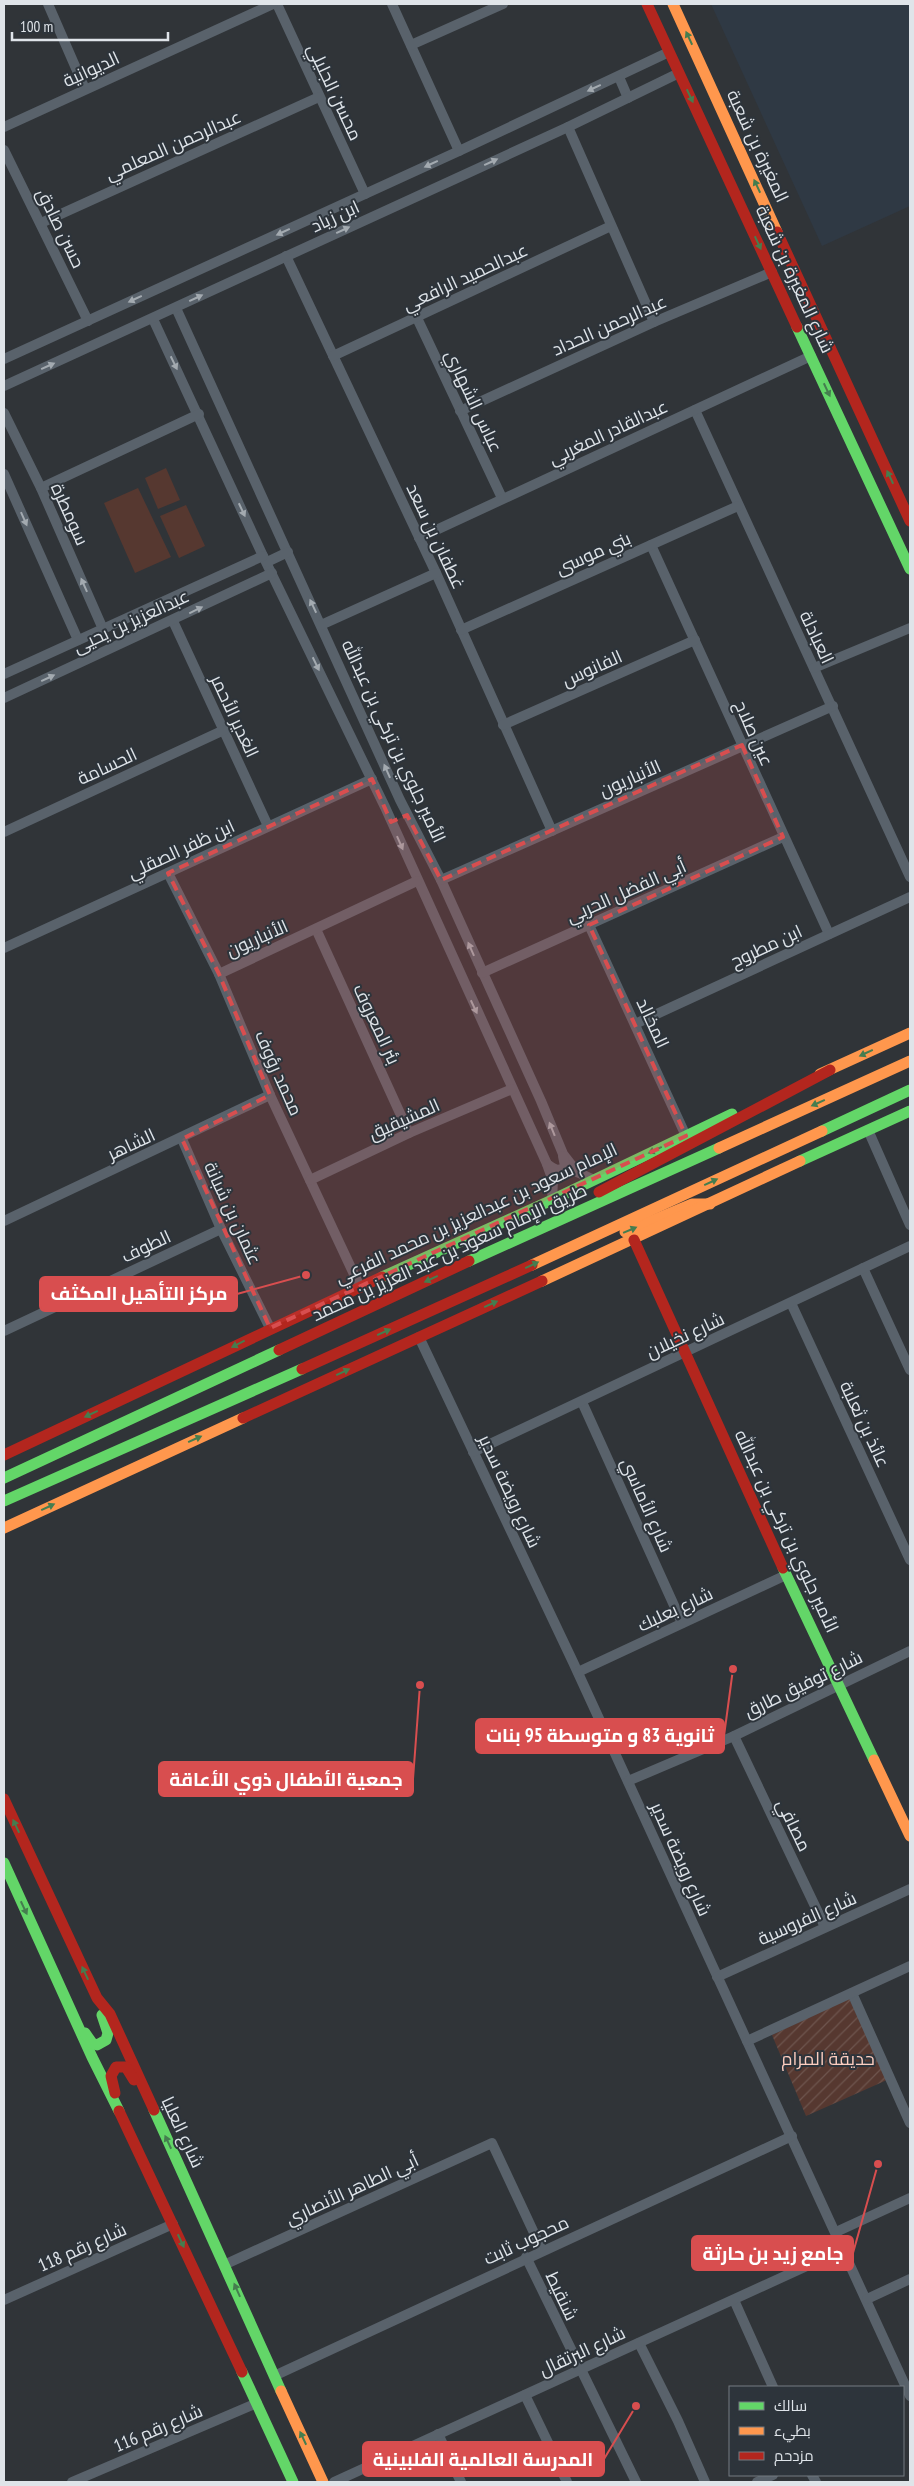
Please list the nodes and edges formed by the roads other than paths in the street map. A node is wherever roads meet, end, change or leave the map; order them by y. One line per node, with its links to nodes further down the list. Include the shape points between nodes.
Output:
1 (48, 4): 12 (street)
2 (273, 4): 12 (street, الديوانية)
3 (277, 4): 13 (street, محسن الجليلي)
4 (392, 4): 8 (street)
5 (503, 4): 8 (street)
6 (647, 4): 9 (main road, شارع المغيرة بن شعبة)
7 (673, 4): 39 (main road, المغيرة بن شعبة, one-way to 7)
8 (411, 45): 18 (street)
9 (669, 52): 10 (main road, شارع المغيرة بن شعبة); 11 (street, ابن زياد)
10 (679, 73): 14 (street, ابن زياد); 23 (main road, شارع المغيرة بن شعبة, one-way to 23)
11 (619, 77): 14 (street); 18 (street, ابن زياد, one-way to 18)
12 (85, 89): 15 (street, الديوانية)
13 (319, 97): 19 (street, محسن الجليلي); 20 (street, عبدالرحمن المعلمي)
14 (628, 98): 16 (street, ابن زياد)
15 (4, 127)
16 (568, 127): 21 (street); 22 (street, ابن زياد, one-way to 16)
17 (4, 150): 20 (street, حسن صادق)
18 (459, 151): 19 (street, ابن زياد, one-way to 19)
19 (365, 194): 27 (street, ابن زياد, one-way to 27)
20 (41, 223): 27 (street, حسن صادق)
21 (611, 226): 25 (street, عبدالحميد الرافعي); 28 (street)
22 (286, 256): 24 (street, ابن زياد, one-way to 22); 29 (street, غطفان بن سعد)
23 (772, 272): 28 (street, عبدالرحمن الحداد); 30 (main road, شارع المغيرة بن شعبة)
24 (176, 308): 26 (street, ابن زياد); 47 (street, الأمير جلوي بن تركي بن عبدالله)
25 (417, 318): 29 (street, عبدالحميد الرافعي); 33 (street, عباس الشهاري)
26 (153, 319): 32 (street, ابن زياد, one-way to 26); 36 (street, الأمير جلوي بن تركي بن عبدالله, one-way to 36)
27 (88, 321): 31 (street, ابن زياد)
28 (654, 322): 33 (street, عبدالرحمن الحداد)
29 (333, 356): 45 (street, غطفان بن سعد)
30 (811, 356): 34 (street, عبدالقادر المغربي); 42 (main road, شارع المغيرة بن شعبة, one-way to 42)
31 (4, 358)
32 (4, 386)
33 (460, 410): 40 (street, عباس الشهاري)
34 (695, 410): 40 (street, عبدالقادر المغربي); 41 (street, العبادلة)
35 (4, 413): 38 (street, سومطرة)
36 (198, 414): 38 (street); 48 (street, الأمير جلوي بن تركي بن عبدالله, one-way to 48)
37 (4, 474): 57 (street, one-way to 57)
38 (41, 488): 55 (street, سومطرة, one-way to 38)
39 (905, 495): 42 (main road); 43 (main road, المغيرة بن شعبة)
40 (502, 498): 45 (street, عبدالقادر المغربي)
41 (738, 506): 46 (street, بني موسى); 59 (street, العبادلة)
42 (881, 506): 44 (main road, شارع المغيرة بن شعبة)
43 (910, 520): 44 (main road)
44 (891, 528): 49 (main road, شارع المغيرة بن شعبة)
45 (419, 538): 51 (street, غطفان بن سعد)
46 (651, 545): 56 (street, بني موسى); 58 (street, عين صلاح)
47 (288, 552): 48 (street, عبدالعزيز بن يحيى); 53 (street, الأمير جلوي بن تركي بن عبدالله, one-way to 47)
48 (265, 559): 50 (street, الأمير جلوي بن تركي بن عبدالله); 55 (street, عبدالعزيز بن يحيى)
49 (910, 569)
50 (272, 573): 52 (street, عبدالعزيز بن يحيى, one-way to 50); 66 (street, الأمير جلوي بن تركي بن عبدالله, one-way to 66)
51 (436, 573): 53 (street); 56 (street, غطفان بن سعد)
52 (173, 621): 61 (street, عبدالعزيز بن يحيى, one-way to 52); 64 (street, الغدير الأحمر)
53 (321, 624): 67 (street, الأمير جلوي بن تركي بن عبدالله, one-way to 53)
54 (910, 628): 59 (street)
55 (103, 629): 57 (street, عبدالعزيز بن يحيى)
56 (461, 630): 63 (street, غطفان بن سعد)
57 (78, 640): 60 (street, عبدالعزيز بن يحيى)
58 (694, 640): 63 (street, الفانوس); 65 (street, عين صلاح)
59 (814, 668): 62 (street, العبادلة)
60 (4, 674)
61 (4, 698)
62 (833, 706): 65 (street, الأنباريون); 76 (street, العبادلة)
63 (503, 725): 72 (street, غطفان بن سعد)
64 (224, 730): 71 (street, الغدير الأحمر); 73 (street, الحسامة)
65 (742, 745): 72 (street, الأنباريون); 74 (street, عين صلاح)
66 (372, 779): 68 (street, الأمير جلوي بن تركي بن عبدالله); 71 (street, ابن ظفر الصقلي)
67 (400, 800): 68 (street); 69 (street, الأمير جلوي بن تركي بن عبدالله)
68 (385, 807): 70 (street, الأمير جلوي بن تركي بن عبدالله)
69 (407, 815): 70 (street); 77 (street, الأمير جلوي بن تركي بن عبدالله)
70 (391, 822): 78 (street, الأمير جلوي بن تركي بن عبدالله, one-way to 78)
71 (268, 826): 75 (street, ابن ظفر الصقلي)
72 (552, 831): 77 (street, الأنباريون)
73 (4, 832)
74 (783, 837): 80 (street, أبي الفضل الحربي); 82 (street, عين صلاح)
75 (168, 873): 83 (street, ابن ظفر الصقلي); 85 (street, محمد رؤوف)
76 (910, 877)
77 (440, 880): 84 (street, الأمير جلوي بن تركي بن عبدالله, one-way to 77)
78 (417, 881): 81 (street, الأنباريون); 90 (street, الأمير جلوي بن تركي بن عبدالله, one-way to 90)
79 (910, 897): 82 (street, ابن مطروح)
80 (589, 925): 84 (street, أبي الفضل الحربي); 86 (street, المخالد)
81 (316, 929): 85 (street, الأنباريون); 95 (street, بئر المعروف)
82 (829, 934): 86 (street, ابن مطروح)
83 (4, 948)
84 (482, 972): 98 (street, الأمير جلوي بن تركي بن عبدالله, one-way to 84)
85 (218, 974): 92 (street, محمد رؤوف)
86 (635, 1024): 96 (street, المخالد)
87 (910, 1032): 89 (main road, الإمام سعود بن عبدالعزيز بن محمد الفرعي, one-way to 89)
88 (910, 1061): 110 (main road, طريق الإمام سعود بن عبد العزيز بن محمد, one-way to 110)
89 (830, 1070): 96 (main road, الإمام سعود بن عبدالعزيز بن محمد الفرعي); 110 (main road)
90 (512, 1089): 95 (street, المشيقيق); 99 (street, الأمير جلوي بن تركي بن عبدالله)
91 (910, 1090): 109 (main road, one-way to 91)
92 (270, 1095): 97 (street, الشاهر); 101 (street, محمد رؤوف)
93 (910, 1111): 94 (main road)
94 (868, 1130): 103 (main road); 105 (street)
95 (409, 1133): 101 (street, المشيقيق)
96 (686, 1136): 100 (main road, الإمام سعود بن عبدالعزيز بن محمد الفرعي, one-way to 100)
97 (182, 1138): 104 (street, الشاهر); 106 (street, عثمان بن شبانة)
98 (563, 1154): 99 (street, via 566,1166 563,1168 554,1169); 100 (street, الأمير جلوي بن تركي بن عبدالله, via 577,1172)
99 (547, 1164): 102 (street, الأمير جلوي بن تركي بن عبدالله, via 553,1181)
100 (592, 1179): 102 (main road, الإمام سعود بن عبدالعزيز بن محمد الفرعي)
101 (310, 1180): 112 (street, محمد رؤوف)
102 (552, 1200): 112 (main road, الإمام سعود بن عبدالعزيز بن محمد الفرعي)
103 (710, 1204): 107 (main road); 109 (main road, one-way to 103, via 576,1254 692,1204)
104 (4, 1221)
105 (910, 1225)
106 (221, 1229): 114 (street, عثمان بن شبانة); 115 (street, الطوف)
107 (634, 1240): 116 (main road, one-way to 107); 117 (main road, الأمير جلوي بن تركي بن عبدالله)
108 (910, 1246): 111 (street, شارع نخيلان)
109 (551, 1256): 123 (main road, one-way to 109)
110 (465, 1263): 122 (main road, طريق الإمام سعود بن عبد العزيز بن محمد, one-way to 122)
111 (863, 1268): 113 (street, شارع نخيلان); 118 (street)
112 (360, 1287): 114 (main road, الإمام سعود بن عبدالعزيز بن محمد الفرعي)
113 (791, 1303): 117 (street, شارع نخيلان); 125 (street, عائذ بن ثعلبة)
114 (270, 1328): 121 (main road, الإمام سعود بن عبدالعزيز بن محمد الفرعي, one-way to 121)
115 (4, 1331)
116 (419, 1336): 120 (street, شارع رويضة سدير); 124 (main road, one-way to 116)
117 (687, 1352): 119 (street, شارع نخيلان); 126 (main road, الأمير جلوي بن تركي بن عبدالله)
118 (910, 1370)
119 (582, 1402): 120 (street, شارع نخيلان); 127 (street, شارع الأماسي)
120 (473, 1452): 129 (street, شارع رويضة سدير)
121 (4, 1455)
122 (4, 1478)
123 (4, 1501)
124 (4, 1528)
125 (910, 1560)
126 (786, 1575): 127 (street, شارع بعلبك); 130 (main road, الأمير جلوي بن تركي بن عبدالله)
127 (682, 1622): 129 (street, شارع بعلبك)
128 (910, 1651): 130 (street, شارع توفيق طارق)
129 (578, 1672): 132 (street, شارع رويضة سدير)
130 (839, 1684): 131 (street, شارع توفيق طارق); 134 (main road, الأمير جلوي بن تركي بن عبدالله)
131 (734, 1736): 132 (street, شارع توفيق طارق); 137 (street, مصافي)
132 (628, 1781): 139 (street, شارع رويضة سدير)
133 (4, 1799): 141 (main road, شارع العليا, one-way to 133)
134 (910, 1836)
135 (4, 1863): 142 (main road, one-way to 142)
136 (910, 1890): 137 (street, شارع الفروسية)
137 (825, 1927): 139 (street, شارع الفروسية)
138 (910, 1966): 140 (street)
139 (717, 1977): 143 (street, شارع رويضة سدير)
140 (852, 1993): 143 (street); 146 (street)
141 (97, 1998): 142 (main road, via 108,2034 101,2044 92,2043); 144 (main road, شارع العليا, via 110,2014)
142 (70, 2008): 145 (main road, via 104,2083)
143 (747, 2041): 147 (street, شارع رويضة سدير)
144 (152, 2106): 145 (main road, via 126,2067 116,2067 110,2077); 154 (main road, شارع العليا, one-way to 144)
145 (124, 2118): 149 (main road)
146 (910, 2123)
147 (792, 2136): 150 (street, شارع رويضة سدير); 152 (street, محجوب ثابت)
148 (910, 2198): 150 (street)
149 (173, 2224): 157 (street, شارع رقم 118); 166 (main road, one-way to 166)
150 (836, 2232): 151 (street, شارع رويضة سدير)
151 (844, 2249): 156 (street, شارع رويضة سدير); 158 (street, شارع البرتقال)
152 (542, 2250): 153 (street, محجوب ثابت); 154 (street, أبي الطاهر الأنصاري, via 492,2143)
153 (526, 2257): 160 (street, شنقيط); 162 (street, محجوب ثابت)
154 (226, 2264): 162 (main road, شارع العليا, one-way to 154)
155 (910, 2279): 156 (street)
156 (867, 2299): 161 (street, شارع رويضة سدير)
157 (4, 2300)
158 (734, 2300): 159 (street, شارع البرتقال); 163 (street)
159 (639, 2343): 160 (street, شارع البرتقال); 176 (street)
160 (580, 2370): 164 (street, شارع البرتقال); 175 (street, شنقيط)
161 (906, 2375): 165 (street, شارع رويضة سدير)
162 (274, 2376): 171 (main road, شارع العليا, one-way to 162)
163 (773, 2386)
164 (525, 2395): 167 (street, شارع البرتقال); 174 (street)
165 (910, 2396)
166 (258, 2403): 169 (street, شارع رقم 116); 170 (main road)
167 (438, 2434): 172 (street, شارع البرتقال); 173 (street)
168 (771, 2476): 177 (street)
169 (72, 2482)
170 (293, 2482)
171 (324, 2482)
172 (334, 2482)
173 (461, 2482)
174 (567, 2482)
175 (636, 2482)
176 (705, 2482)
177 (757, 2482)

